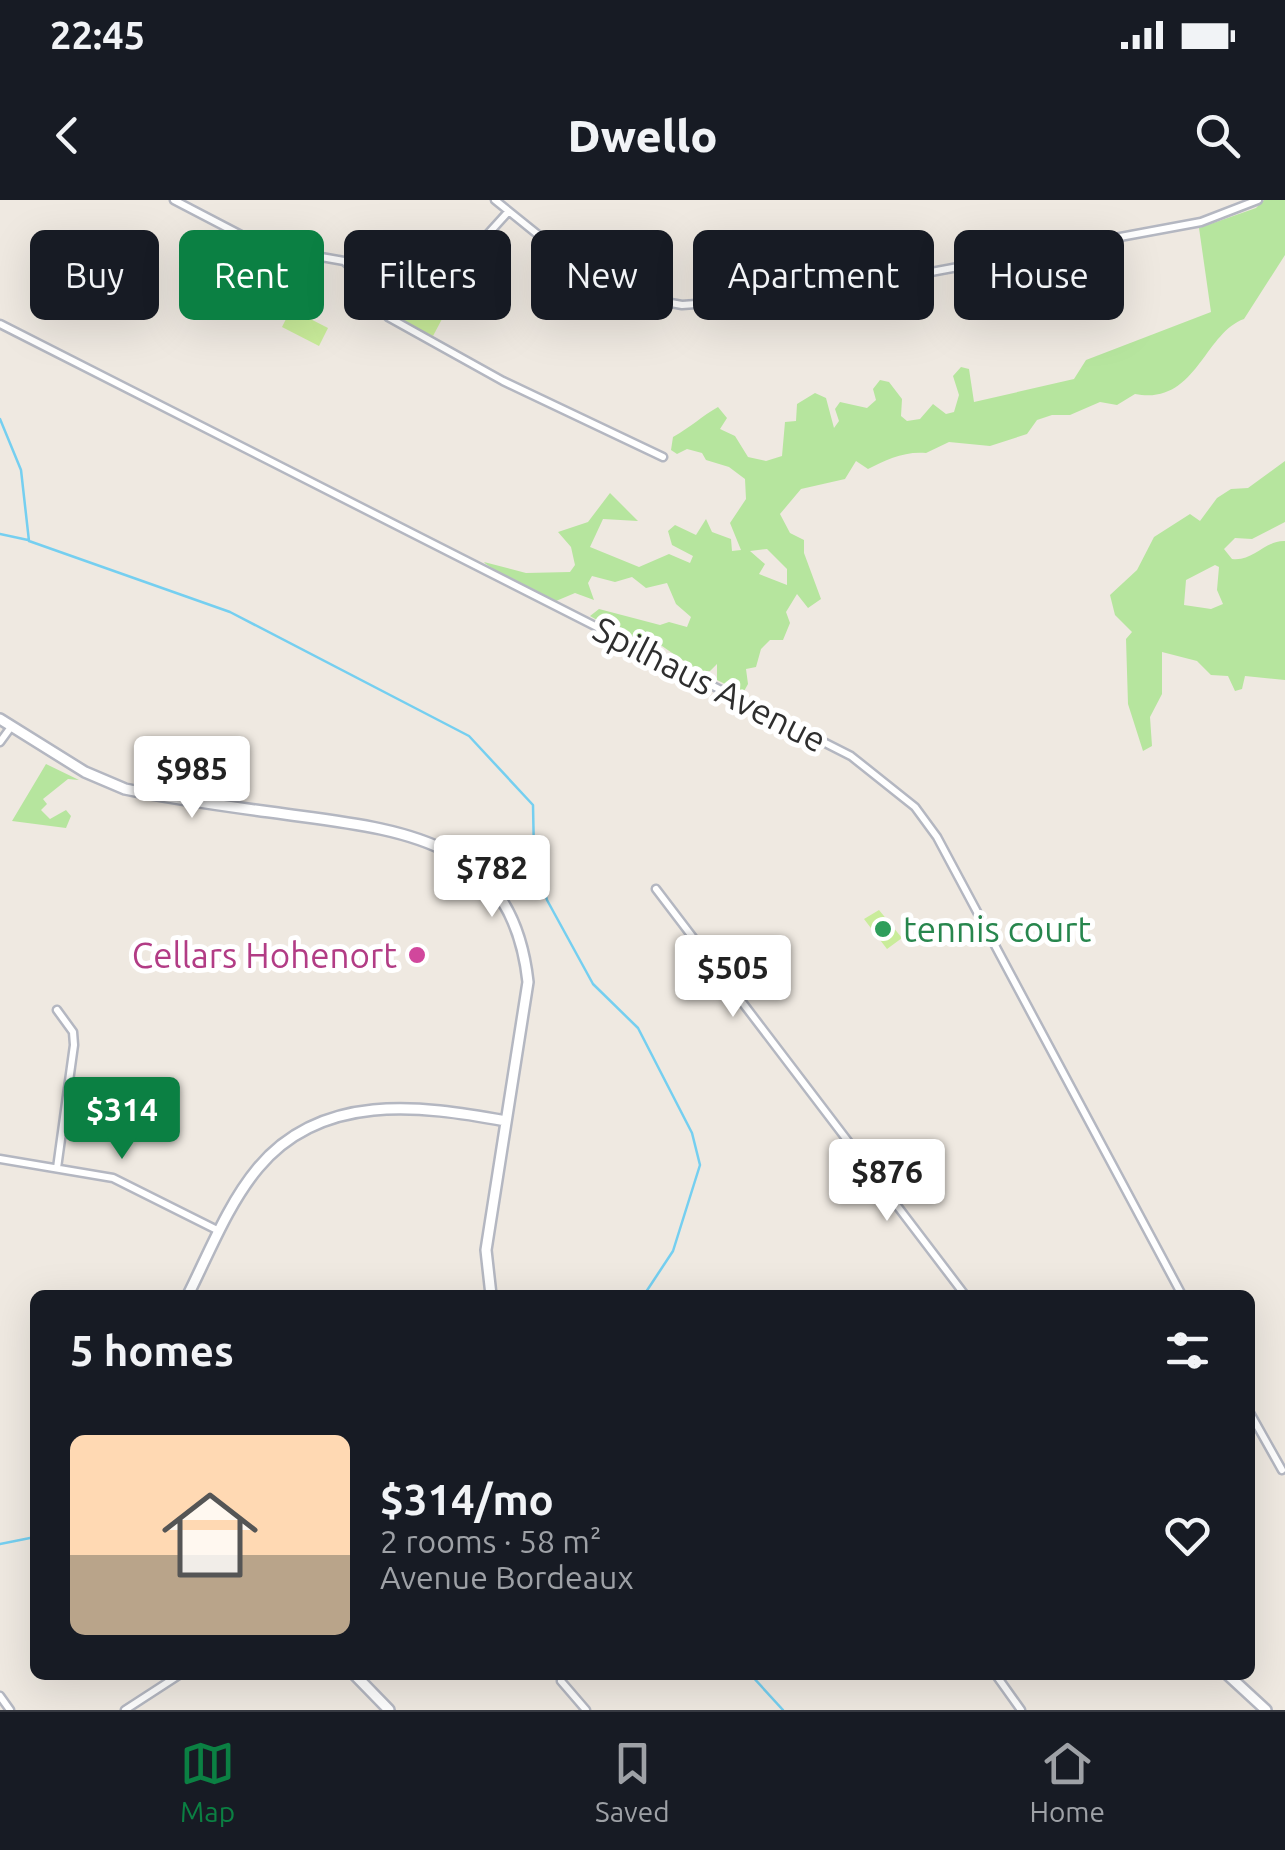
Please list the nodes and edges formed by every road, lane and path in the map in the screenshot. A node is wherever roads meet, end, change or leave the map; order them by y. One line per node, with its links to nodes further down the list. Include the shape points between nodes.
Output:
1 (174, 200): 6 (street, via 264,247)
2 (495, 200): 4 (street)
3 (1258, 200): 4 (street, via 1201,222 721,305 609,292)
4 (508, 212): 5 (street)
5 (492, 230)
6 (344, 262)
7 (392, 320): 9 (street)
8 (0, 324): 22 (street, Spilhaus Avenue, via 885,779 937,837)
9 (663, 457)
10 (0, 719): 11 (street)
11 (11, 727): 12 (street); 15 (street, via 125,789 392,828 462,860 508,908 525,956 526,996)
12 (0, 742)
13 (656, 890): 21 (street)
14 (57, 1010): 17 (street, via 74,1045)
15 (506, 1121): 18 (street, via 412,1108 332,1118 272,1152); 20 (street, via 486,1250)
16 (0, 1159): 17 (street)
17 (57, 1168): 18 (street, via 134,1185)
18 (220, 1232): 19 (street)
19 (193, 1290)
20 (490, 1290)
21 (961, 1290)
22 (1179, 1290)
23 (1255, 1422): 24 (street)
24 (1282, 1470)
25 (171, 1680): 32 (street)
26 (360, 1680): 33 (street)
27 (1000, 1680): 35 (street)
28 (1233, 1680): 36 (street)
29 (561, 1682): 34 (street)
30 (0, 1696): 31 (street)
31 (10, 1710)
32 (125, 1710)
33 (388, 1710)
34 (586, 1710)
35 (1021, 1710)
36 (1266, 1710)

